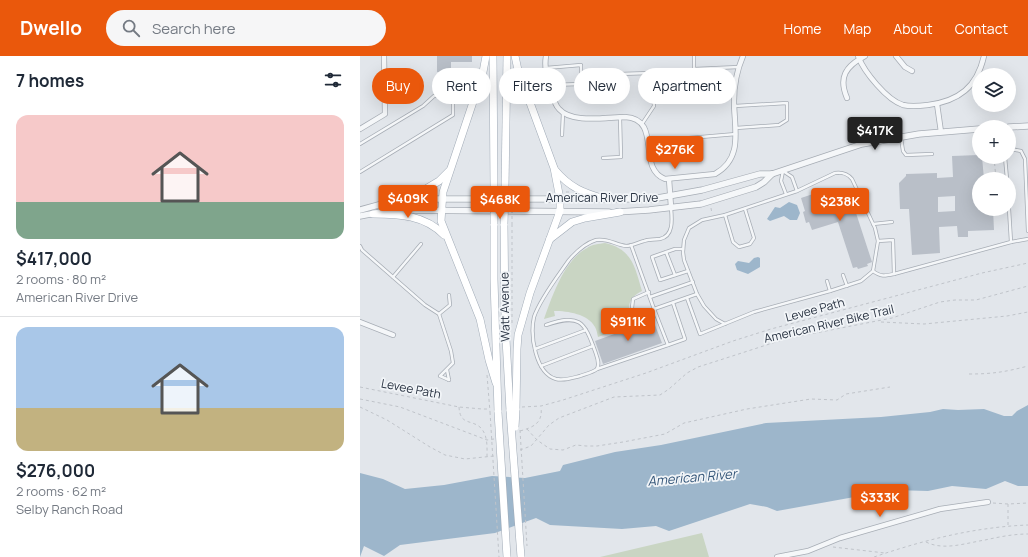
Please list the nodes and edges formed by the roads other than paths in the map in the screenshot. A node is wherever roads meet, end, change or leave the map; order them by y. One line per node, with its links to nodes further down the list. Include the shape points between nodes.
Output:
1 (384, 56): 30 (street, via 385,114)
2 (486, 56): 43 (main road)
3 (493, 56): 108 (main road, Watt Avenue, bridge)
4 (507, 56): 109 (main road, Watt Avenue, bridge, via 508,224 505,321)
5 (515, 56): 42 (main road)
6 (546, 56): 14 (street)
7 (694, 56): 13 (lane, via 694,69)
8 (743, 56): 13 (street)
9 (865, 56): 12 (street)
10 (896, 56): 16 (street)
11 (984, 56): 15 (street)
12 (859, 57): 20 (street, via 846,70 843,79); 22 (street, via 879,87 895,101 917,106)
13 (739, 67): 23 (street)
14 (545, 68): 19 (lane, via 581,65 581,84)
15 (980, 68)
16 (912, 71)
17 (630, 74): 26 (lane, via 652,73 654,106)
18 (972, 83): 22 (street, via 966,90)
19 (566, 84)
20 (847, 98)
21 (555, 104): 24 (street)
22 (937, 104): 32 (street)
23 (734, 106): 29 (street); 29 (lane, via 787,103 787,120 779,125)
24 (563, 113): 25 (street, via 578,118); 34 (lane)
25 (620, 117): 26 (street, via 631,118); 41 (lane, via 621,157)
26 (641, 124): 47 (street, via 645,128 651,167 661,178)
27 (1028, 126): 28 (street)
28 (1016, 127)
29 (736, 128): 33 (street)
30 (360, 129)
31 (972, 130): 32 (street, American River Drive)
32 (941, 132): 35 (street, American River Drive)
33 (737, 134): 36 (lane); 47 (street, via 732,154 726,165 717,173)
34 (562, 135)
35 (901, 137): 39 (lane, via 906,155); 44 (street, American River Drive, via 862,144)
36 (688, 138)
37 (360, 144): 45 (lane, via 423,106 434,96 446,93 453,101 453,115)
38 (1016, 151): 40 (lane)
39 (932, 154)
40 (1026, 156): 55 (lane)
41 (603, 158)
42 (554, 168): 53 (main road); 54 (main road, via 576,188)
43 (450, 170): 51 (main road, via 439,181); 52 (main road)
44 (783, 171): 46 (street, American River Drive); 48 (lane, via 792,177); 49 (lane, via 782,181)
45 (360, 172)
46 (772, 174): 50 (street, American River Drive, via 760,174); 56 (street, American River Drive, via 756,187 735,194 701,204)
47 (669, 179): 50 (street)
48 (797, 191): 49 (lane); 67 (lane, via 835,173 846,174 852,179)
49 (786, 194): 57 (lane)
50 (671, 197): 54 (street, American River Drive); 56 (street)
51 (408, 199): 52 (street, American River Drive); 58 (street, American River Drive)
52 (443, 199): 53 (street, American River Drive); 59 (main road)
53 (560, 199): 54 (street, American River Drive); 60 (main road)
54 (606, 199)
55 (1028, 206): 68 (lane)
56 (671, 207): 61 (street, American River Drive); 75 (lane, via 671,230 665,237)
57 (745, 209): 63 (lane); 63 (lane, via 754,238 750,244 739,247 733,242)
58 (360, 210)
59 (441, 211): 60 (street, American River Drive); 62 (street, American River Drive, via 391,210); 69 (main road)
60 (560, 211): 61 (street, American River Drive); 70 (main road)
61 (620, 212): 70 (main road, via 572,222)
62 (373, 214): 64 (street, American River Drive); 69 (main road, via 418,218 428,222)
63 (725, 215): 77 (lane, via 702,220 694,225 686,233)
64 (360, 216)
65 (1009, 216): 73 (lane)
66 (892, 222): 67 (lane)
67 (873, 224): 72 (lane)
68 (1028, 231)
69 (446, 237): 108 (main road, via 480,319)
70 (550, 239): 109 (main road, via 518,335)
71 (1028, 239): 73 (lane)
72 (878, 241): 80 (lane); 81 (lane, via 893,240)
73 (1011, 242): 81 (lane)
74 (421, 244): 84 (lane)
75 (631, 245): 89 (lane); 104 (lane, via 595,241 587,244 569,260 537,311 532,334)
76 (360, 246): 84 (lane)
77 (683, 249): 78 (lane); 79 (lane)
78 (666, 252): 82 (lane); 82 (lane, via 652,257 660,280)
79 (688, 271): 82 (lane); 86 (lane)
80 (873, 271): 81 (lane, via 885,276); 87 (lane, via 861,281)
81 (894, 274)
82 (675, 275)
83 (843, 275): 87 (lane)
84 (393, 277): 96 (lane, via 424,305)
85 (826, 281): 88 (lane)
86 (693, 282): 90 (lane); 92 (lane)
87 (847, 286): 88 (lane)
88 (830, 291): 98 (lane, via 754,312)
89 (649, 292): 92 (lane); 95 (lane, via 633,300 632,308 635,314 642,315)
90 (697, 294): 93 (lane); 98 (lane, via 716,319)
91 (449, 295): 96 (lane, via 450,305)
92 (650, 297): 95 (lane)
93 (687, 298): 94 (lane); 98 (lane, via 700,334)
94 (673, 303): 95 (lane); 102 (lane, via 686,340)
95 (654, 309): 102 (lane)
96 (439, 314): 107 (lane, via 453,363)
97 (360, 322): 101 (street)
98 (725, 324)
99 (546, 325): 100 (lane, via 569,320 581,324)
100 (586, 330): 103 (lane); 104 (lane)
101 (393, 335)
102 (668, 345): 106 (lane)
103 (593, 346): 105 (lane); 106 (lane, via 598,362)
104 (535, 349): 105 (lane)
105 (541, 366): 106 (lane, via 546,373 562,380)
106 (597, 369)
107 (447, 370)
108 (496, 383): 111 (main road, Watt Avenue, bridge, via 494,412)
109 (515, 409): 112 (main road, Watt Avenue, bridge)
110 (988, 502): 113 (street, via 940,509 840,538 808,551)
111 (507, 557)
112 (521, 557)
113 (777, 557)

